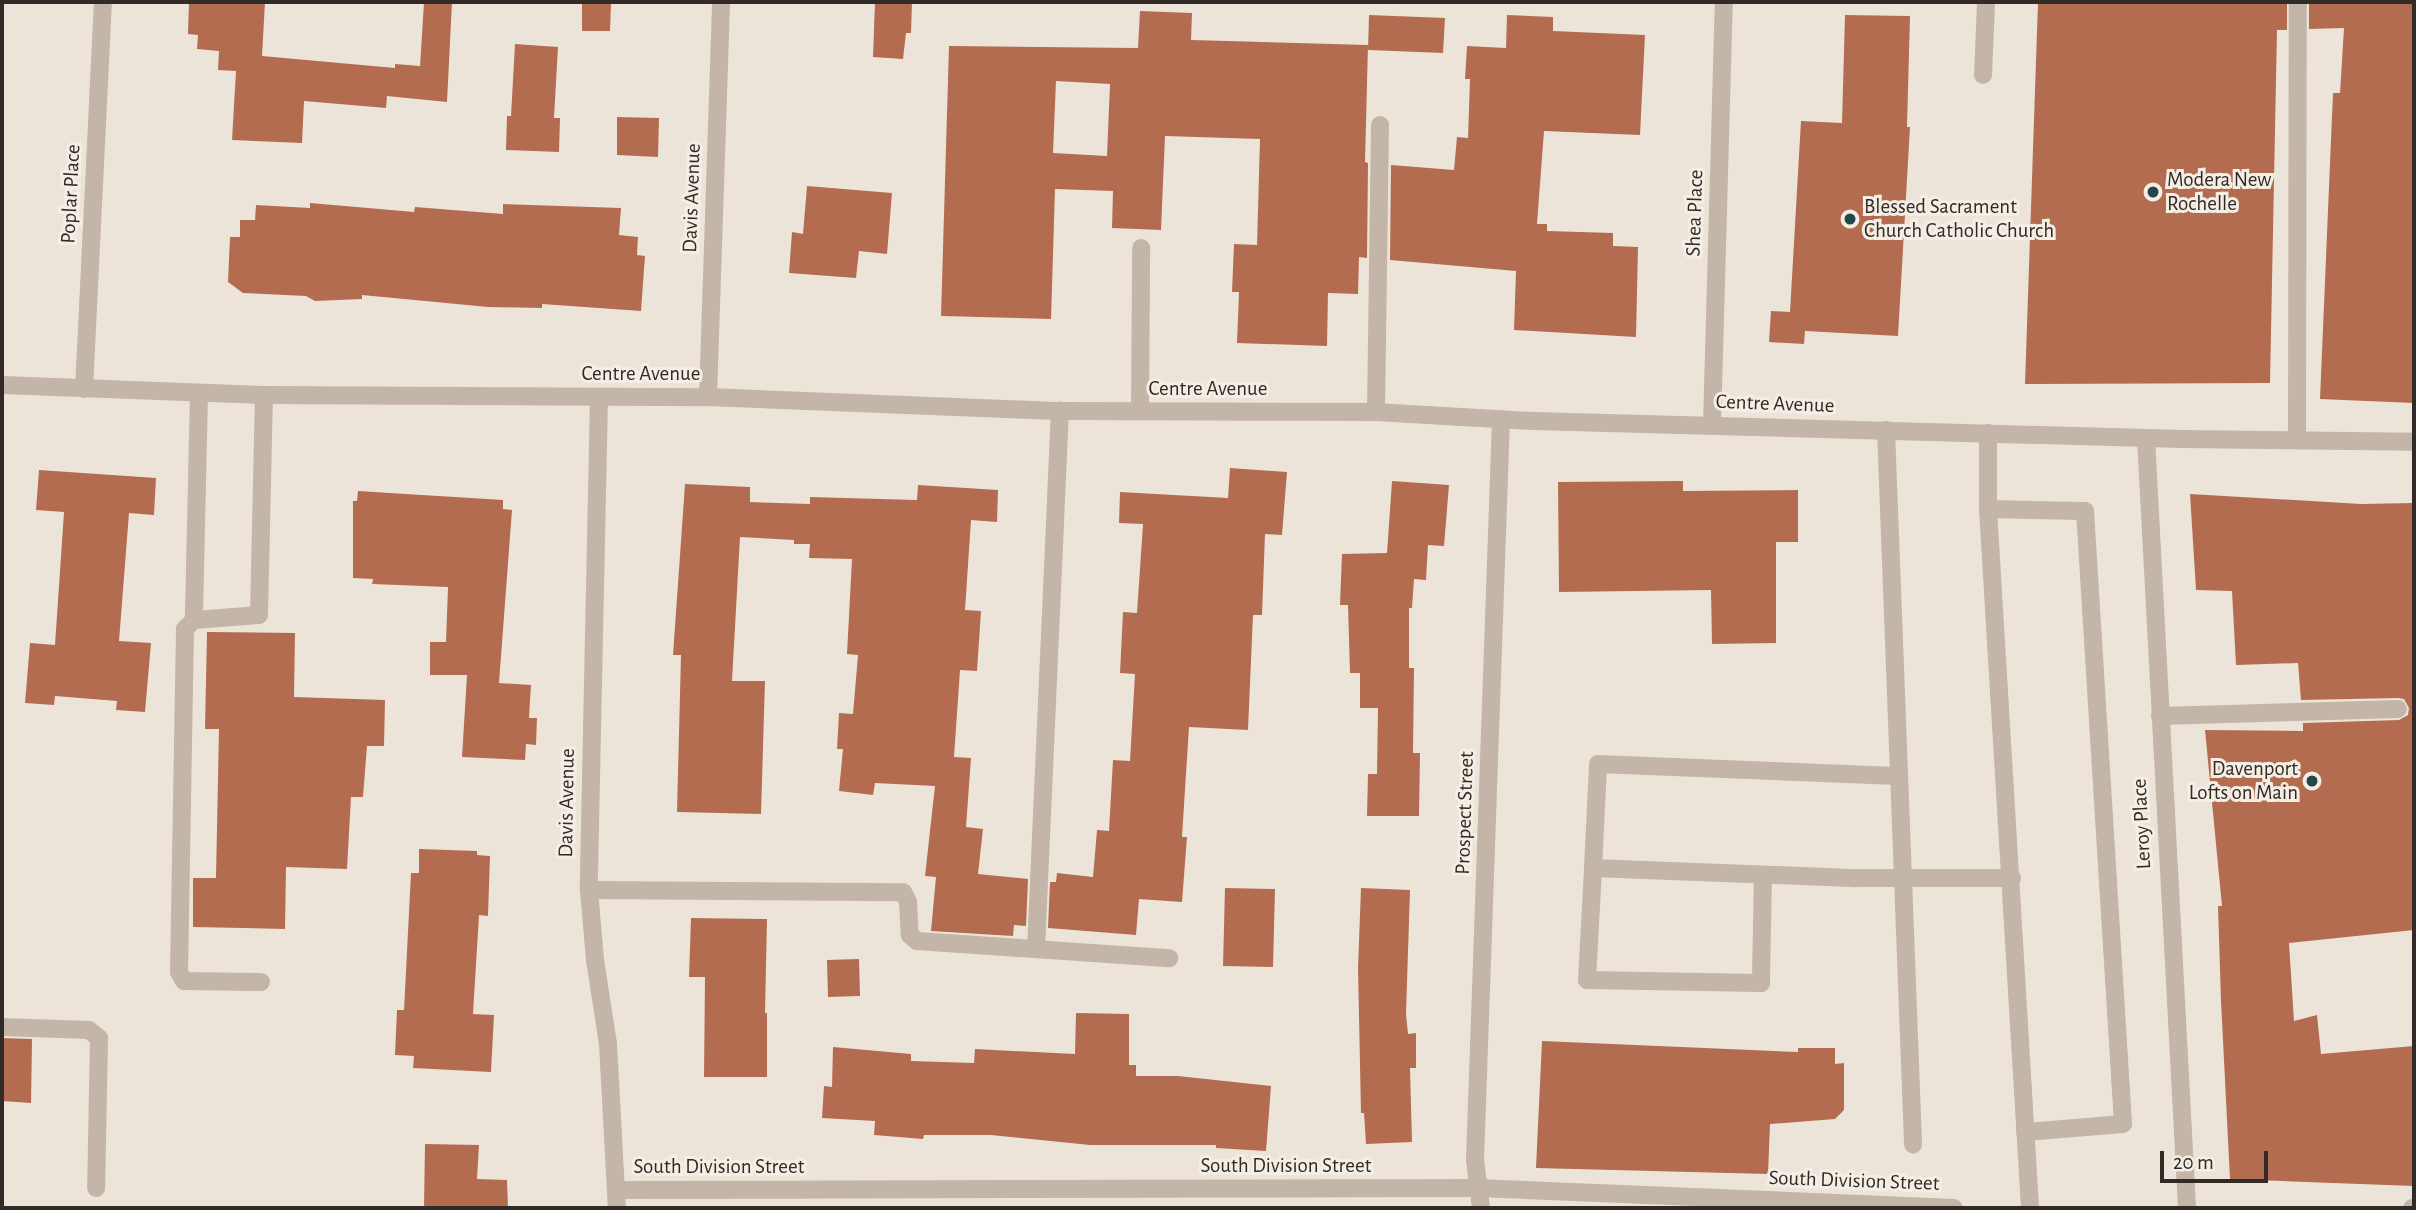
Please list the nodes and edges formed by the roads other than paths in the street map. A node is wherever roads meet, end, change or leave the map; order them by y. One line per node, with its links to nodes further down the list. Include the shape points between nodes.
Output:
1 (103, 2): 10 (street, Poplar Place)
2 (722, 2): 14 (street, Davis Avenue)
3 (1724, 2): 19 (street, Shea Place)
4 (1986, 2): 6 (street)
5 (2298, 2): 23 (street)
6 (1983, 75)
7 (1380, 125): 17 (street)
8 (1142, 248): 16 (street)
9 (2, 385): 10 (street, Centre Avenue)
10 (84, 388): 11 (street, Centre Avenue)
11 (199, 393): 12 (street, Centre Avenue); 26 (street)
12 (264, 395): 13 (street, Centre Avenue); 26 (street, via 259,615)
13 (599, 397): 14 (street, Centre Avenue); 34 (street, Davis Avenue)
14 (708, 397): 15 (street, Centre Avenue)
15 (1060, 411): 16 (street, Centre Avenue); 35 (street)
16 (1140, 411): 17 (street, Centre Avenue)
17 (1376, 412): 18 (street, Centre Avenue)
18 (1501, 419): 19 (street, Centre Avenue); 42 (street, Prospect Street, via 1475,1160)
19 (1712, 425): 20 (street, Centre Avenue)
20 (1886, 430): 21 (street, Centre Avenue); 29 (street)
21 (1988, 433): 22 (street, Centre Avenue); 25 (street)
22 (2146, 438): 23 (street, Centre Avenue); 28 (street, Leroy Place)
23 (2297, 440): 24 (street, Centre Avenue)
24 (2414, 442)
25 (1989, 509): 33 (street); 39 (street, via 2085,511 2123,1124)
26 (194, 620): 37 (street, via 185,629 179,972 184,981)
27 (2398, 709): 28 (street)
28 (2160, 716): 47 (street, Leroy Place)
29 (1898, 776): 30 (street, via 1598,764); 32 (street)
30 (1592, 868): 31 (street); 31 (street, via 1587,980 1761,983)
31 (1763, 875): 32 (street)
32 (1900, 878): 33 (street); 40 (street)
33 (2012, 878): 39 (street)
34 (589, 890): 35 (street, via 902,892 908,902 910,935 917,941); 43 (street, Davis Avenue, via 608,1044)
35 (1036, 949): 36 (street)
36 (1169, 958)
37 (261, 982)
38 (2, 1027): 41 (street, via 89,1030 99,1038)
39 (2025, 1132): 46 (street)
40 (1913, 1144)
41 (96, 1188)
42 (1479, 1188): 43 (street, South Division Street); 44 (street, Prospect Street); 45 (street, South Division Street)
43 (618, 1199)
44 (1481, 1208)
45 (1954, 1208)
46 (2030, 1208)
47 (2187, 1208)

